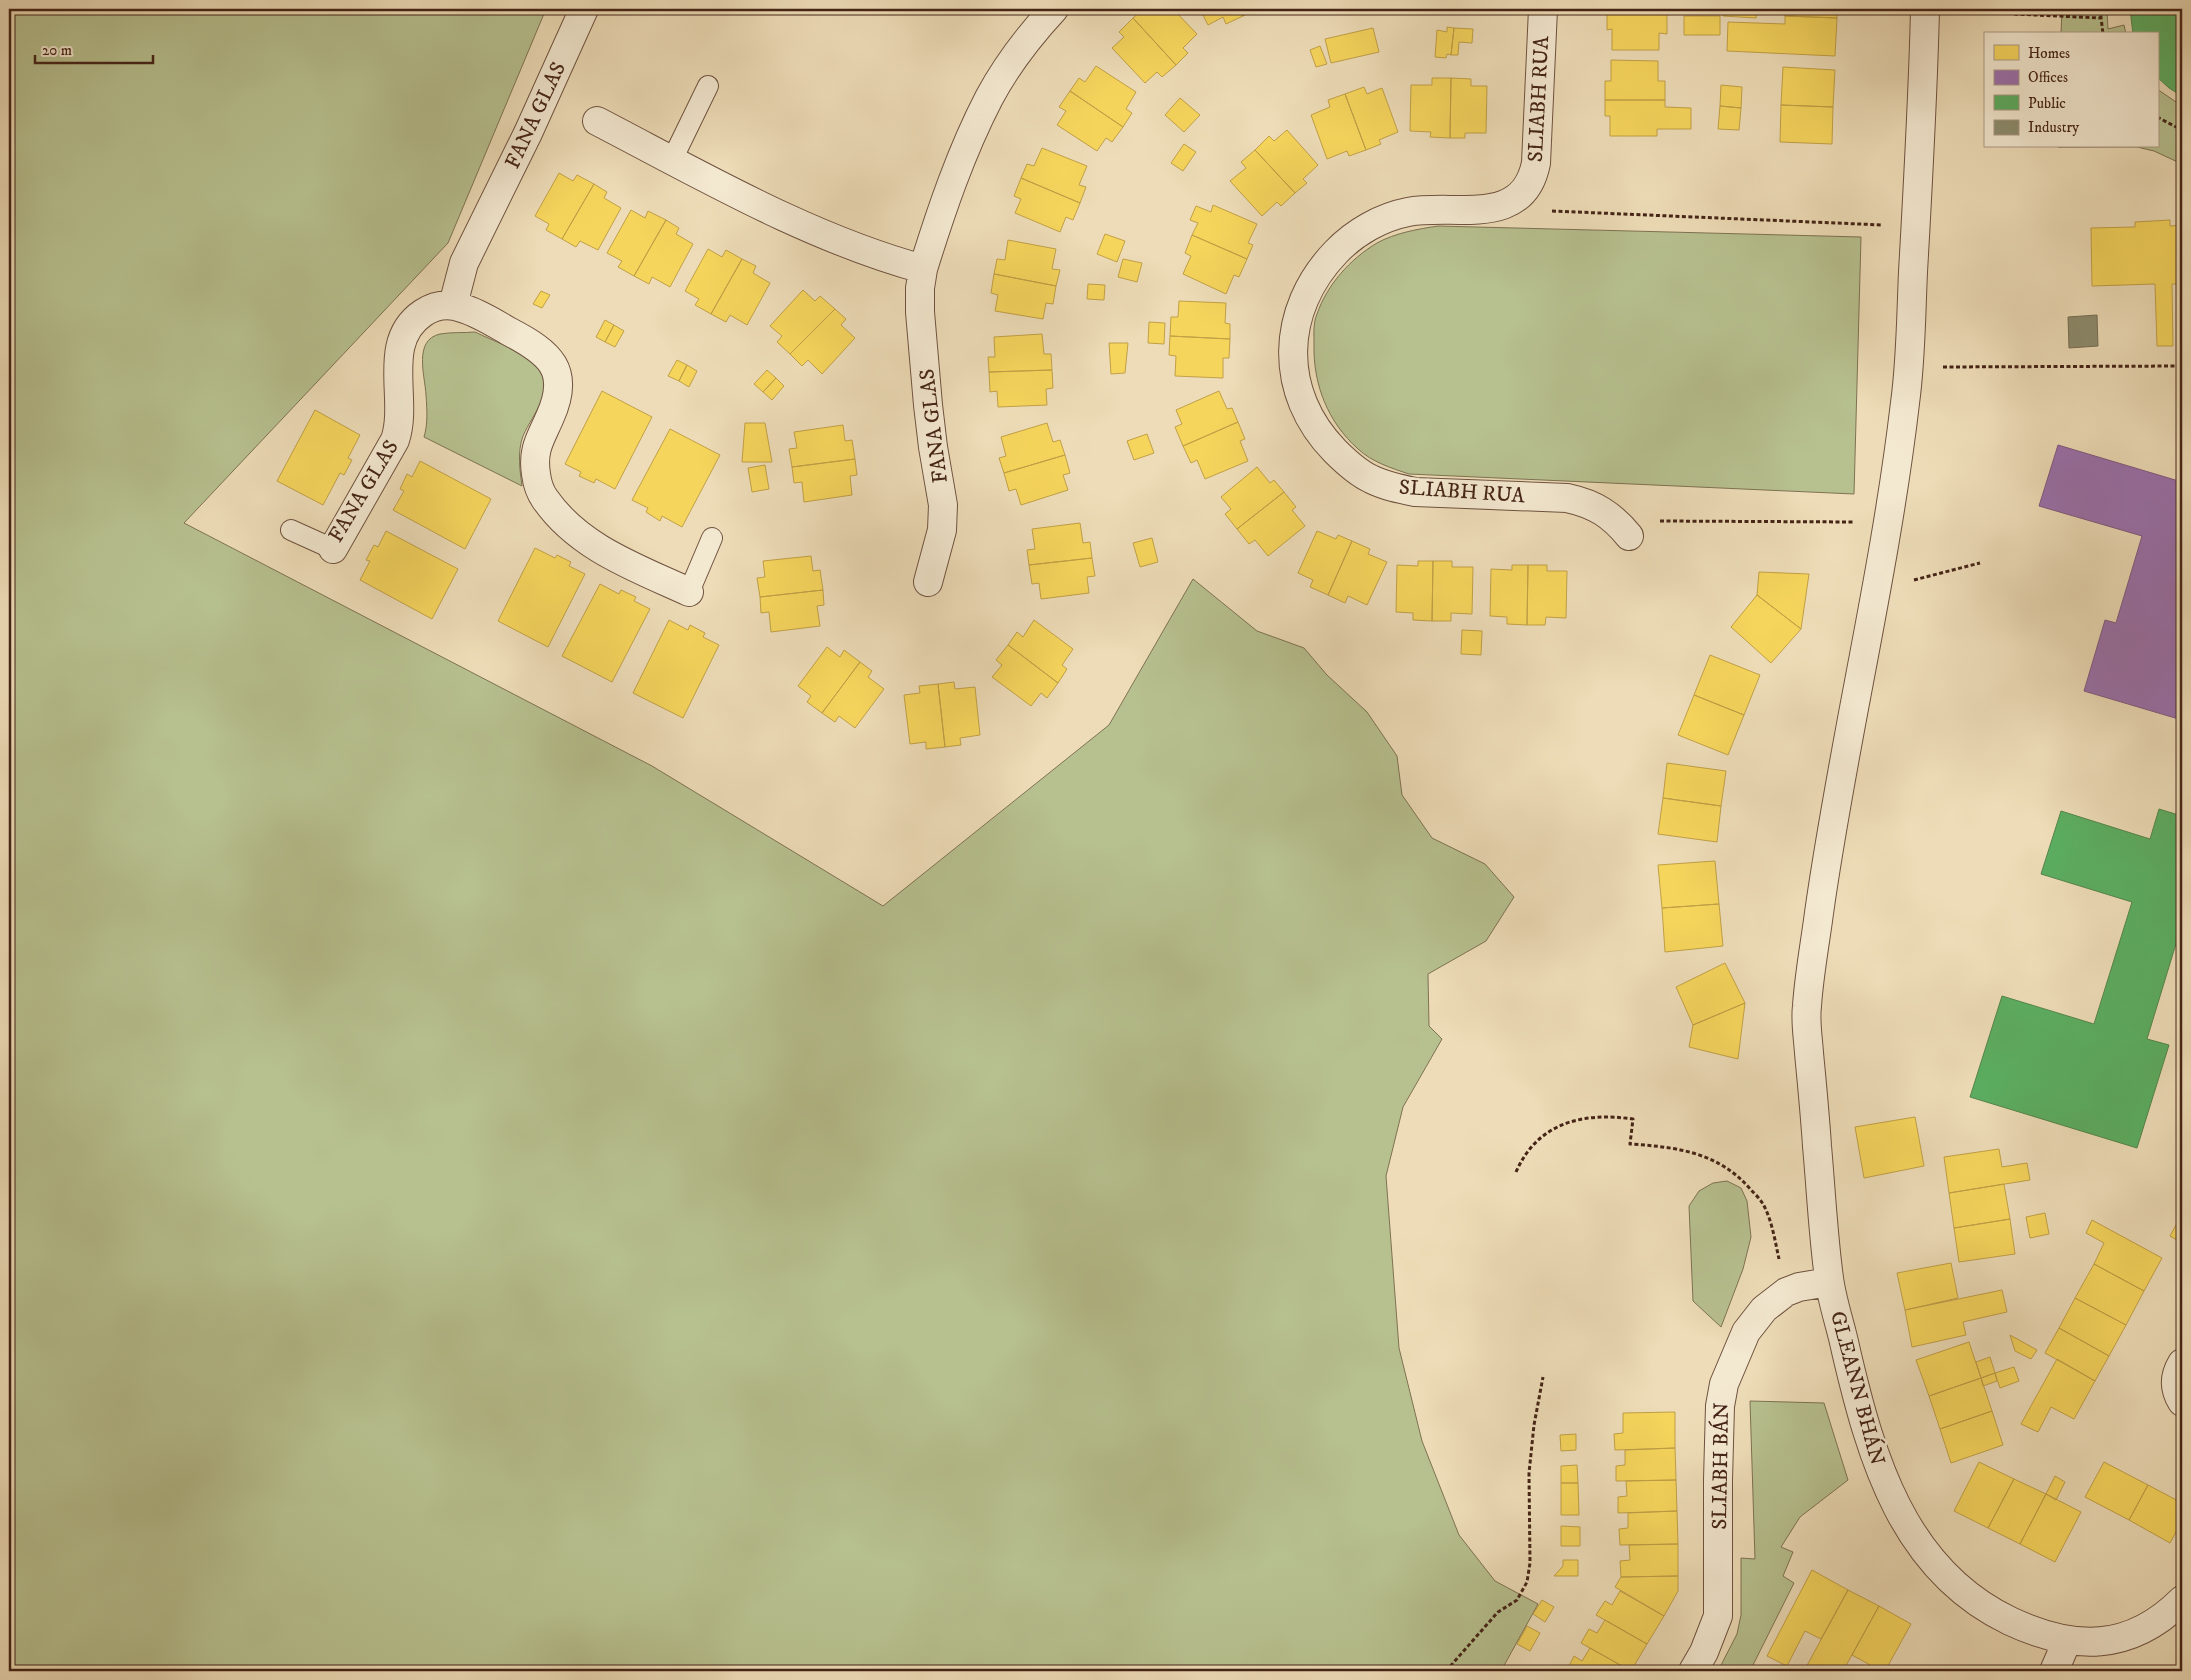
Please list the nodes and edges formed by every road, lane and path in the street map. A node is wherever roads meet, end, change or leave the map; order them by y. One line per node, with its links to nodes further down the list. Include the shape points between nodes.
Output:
1 (584, 9): 17 (street, FANA GLAS, via 464,263)
2 (1054, 9): 16 (street, FANA GLAS, via 1022,47 989,98)
3 (1543, 9): 21 (street, SLIABH RUA, via 1536,163 1529,184 1516,198 1497,207 1409,212 1379,222 1348,242 1326,264 1307,293 1296,320 1293,364 1300,397 1313,425 1340,456 1371,479 1415,492 1567,498 1597,507)
4 (1925, 9): 15 (street, GLEANN BHÁN)
5 (2100, 9): 7 (path)
6 (2014, 14): 7 (path)
7 (2100, 18): 8 (path)
8 (2103, 32)
9 (708, 86): 13 (lane)
10 (2158, 118): 12 (path)
11 (597, 121): 13 (street)
12 (2182, 130)
13 (672, 160): 16 (street, via 853,246)
14 (1551, 211): 15 (path)
15 (1916, 226): 19 (street, GLEANN BHÁN)
16 (923, 269): 26 (street, FANA GLAS, via 920,312 932,447 943,505 940,540)
17 (453, 305): 24 (street, FANA GLAS, via 442,305 425,312 411,324 402,338 398,369 399,429); 28 (street, via 474,312 536,347 557,372 560,379 558,394 535,451 537,480 544,498 590,544)
18 (2182, 366): 19 (path)
19 (1908, 367): 20 (street, GLEANN BHÁN)
20 (1887, 522): 21 (path); 27 (street, GLEANN BHÁN)
21 (1623, 528)
22 (291, 530): 24 (lane, FANA GLAS)
23 (712, 538): 28 (lane)
24 (333, 549)
25 (1980, 563): 27 (path)
26 (928, 582)
27 (1875, 590): 30 (street, GLEANN BHÁN, via 1832,824 1806,1011)
28 (689, 592)
29 (1516, 1172): 31 (path, via 1523,1155 1561,1123 1590,1117 1633,1119 1630,1144 1670,1147 1702,1154 1740,1177 1763,1204 1773,1232)
30 (1829, 1282): 31 (street, SLIABH BÁN); 36 (street, GLEANN BHÁN, via 1865,1428 1887,1486 1910,1527 1941,1570 1966,1595 2011,1622)
31 (1786, 1292): 38 (street, SLIABH BÁN, via 1764,1309 1746,1332 1724,1384 1720,1406 1718,1480 1718,1616)
32 (2182, 1363): 34 (street, via 2176,1379)
33 (1543, 1377): 37 (path, via 1529,1474 1530,1563 1527,1582 1517,1600 1498,1612)
34 (2182, 1402)
35 (2182, 1600): 36 (street, GLEANN BHÁN, via 2157,1622 2133,1634 2110,1642)
36 (2067, 1641): 39 (street)
37 (1446, 1671)
38 (1693, 1671)
39 (2054, 1671)

